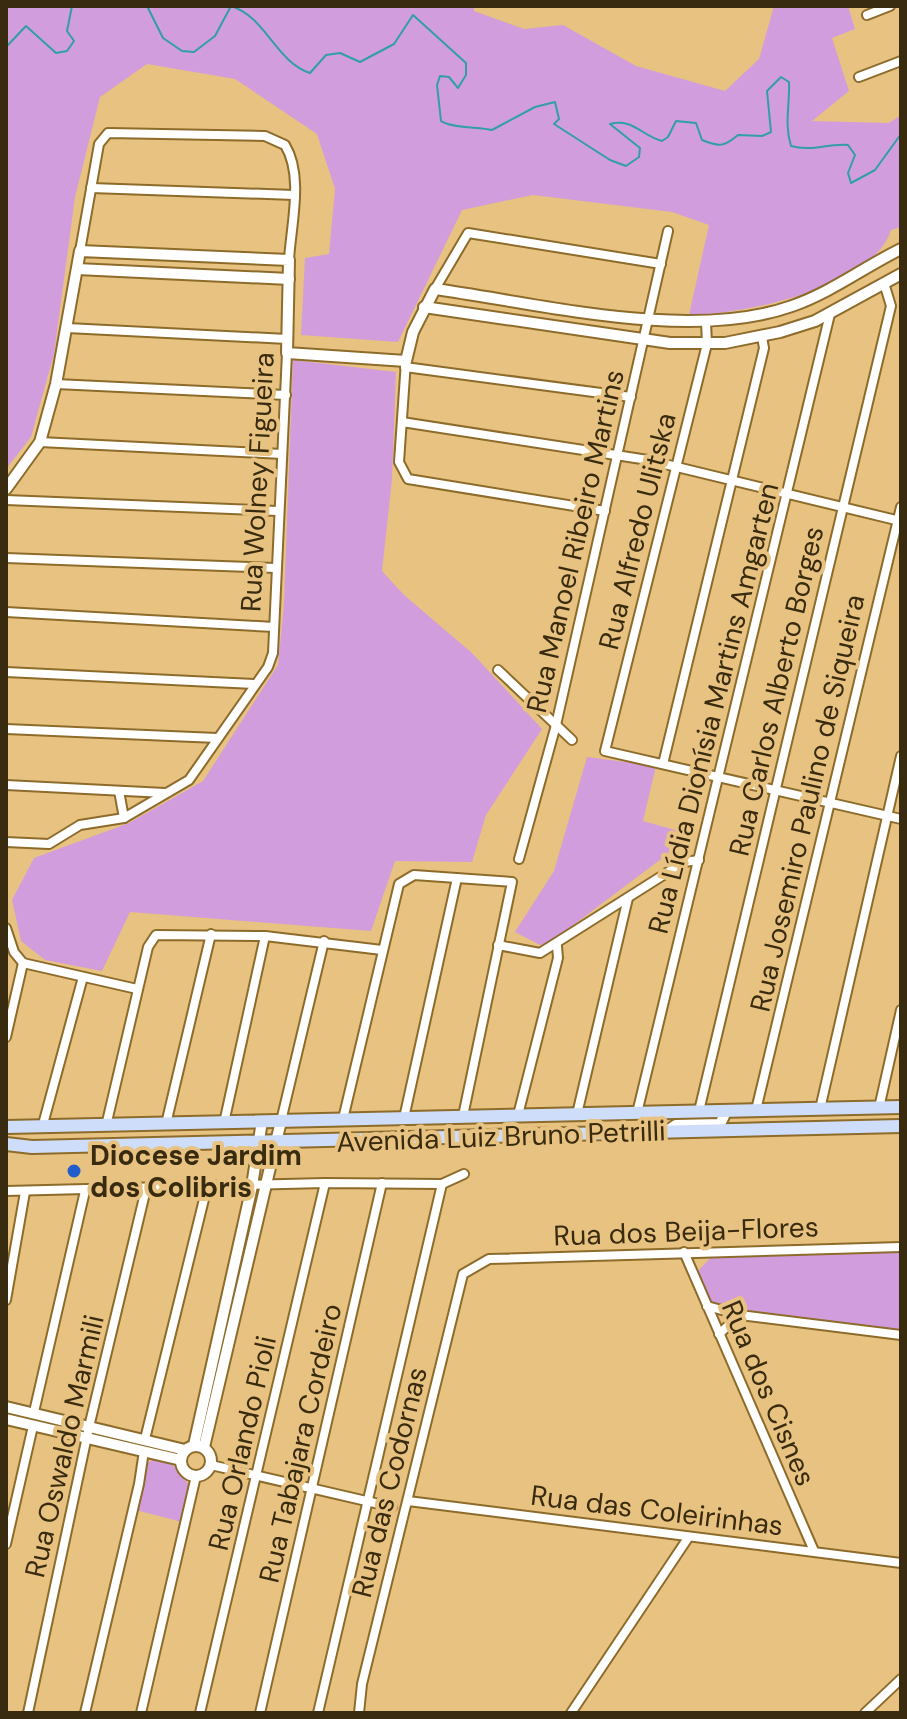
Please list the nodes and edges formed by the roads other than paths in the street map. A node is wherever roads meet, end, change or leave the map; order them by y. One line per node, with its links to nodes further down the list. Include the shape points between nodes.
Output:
1 (890, 6): 2 (street)
2 (867, 15)
3 (901, 61): 4 (street)
4 (859, 77)
5 (91, 188): 6 (street); 6 (street, Rua Wolney Figueira, via 99,144 106,135 131,132 278,140 292,162); 9 (street)
6 (294, 195): 10 (street, Rua Wolney Figueira)
7 (668, 231): 11 (street, Rua Manoel Ribeiro Martins)
8 (901, 249): 20 (street, via 791,306)
9 (80, 251): 10 (street); 12 (street)
10 (289, 260): 14 (street, Rua Wolney Figueira)
11 (661, 264): 16 (street, via 468,233); 19 (street, Rua Manoel Ribeiro Martins)
12 (77, 269): 14 (street); 21 (street)
13 (901, 274): 15 (street)
14 (289, 279): 23 (street, Rua Wolney Figueira)
15 (884, 283): 18 (street); 40 (street, Rua Carlos Alberto Borges, via 891,306)
16 (435, 289): 17 (street); 19 (street)
17 (424, 307): 24 (street); 27 (street)
18 (830, 314): 22 (street); 38 (street, Rua Lídia Dionísia Martins Amgarten)
19 (648, 319): 20 (street); 24 (street, Rua Manoel Ribeiro Martins)
20 (706, 322): 25 (street, Rua Alfredo Ulitska)
21 (67, 328): 23 (street); 28 (street)
22 (762, 337): 25 (street); 36 (street, via 764,348)
23 (287, 339): 26 (street, Rua Wolney Figueira)
24 (644, 340): 25 (street); 30 (street, Rua Manoel Ribeiro Martins)
25 (707, 344): 35 (street, Rua Alfredo Ulitska)
26 (287, 353): 27 (street); 29 (street, Rua Wolney Figueira)
27 (406, 364): 30 (street); 31 (street)
28 (56, 384): 29 (street); 32 (street)
29 (286, 395): 33 (street, Rua Wolney Figueira)
30 (631, 397): 34 (street, Rua Manoel Ribeiro Martins)
31 (402, 422): 34 (street); 43 (street, via 400,470 410,481)
32 (40, 442): 33 (street); 37 (street)
33 (282, 454): 42 (street, Rua Wolney Figueira)
34 (617, 455): 35 (street); 43 (street, Rua Manoel Ribeiro Martins)
35 (676, 465): 36 (street); 57 (street, Rua Alfredo Ulitska, via 605,751)
36 (732, 479): 38 (street); 57 (street)
37 (6, 489)
38 (788, 493): 40 (street); 58 (street, Rua Lídia Dionísia Martins Amgarten)
39 (6, 500): 42 (street)
40 (842, 507): 44 (street); 60 (street, Rua Carlos Alberto Borges)
41 (901, 507): 44 (street, Rua Josemiro Paulino de Siqueira)
42 (278, 511): 46 (street, Rua Wolney Figueira)
43 (605, 511): 52 (street, Rua Manoel Ribeiro Martins)
44 (899, 521): 63 (street, Rua Josemiro Paulino de Siqueira)
45 (6, 558): 46 (street)
46 (276, 568): 48 (street, Rua Wolney Figueira)
47 (6, 612): 48 (street)
48 (274, 627): 51 (street, Rua Wolney Figueira, via 273,653)
49 (498, 670): 52 (street)
50 (6, 672): 51 (street)
51 (254, 684): 54 (street, Rua Wolney Figueira)
52 (556, 725): 55 (street); 68 (street, Rua Manoel Ribeiro Martins)
53 (6, 729): 54 (street)
54 (217, 738): 62 (street, Rua Wolney Figueira, via 193,775)
55 (572, 740)
56 (901, 756): 64 (street)
57 (663, 764): 58 (street)
58 (719, 777): 60 (street); 69 (street, Rua Lídia Dionísia Martins Amgarten)
59 (6, 785): 61 (street)
60 (774, 790): 63 (street); 88 (street, Rua Carlos Alberto Borges)
61 (119, 791): 62 (street); 65 (street)
62 (166, 793): 65 (street, Rua Wolney Figueira)
63 (830, 802): 64 (street); 87 (street, Rua Josemiro Paulino de Siqueira)
64 (886, 815): 66 (street); 86 (street)
65 (124, 818): 67 (street, via 80,825 49,844)
66 (901, 819)
67 (6, 842)
68 (519, 859)
69 (699, 860): 71 (street, via 684,862); 91 (street, Rua Lídia Dionísia Martins Amgarten)
70 (457, 878): 76 (street, via 512,882); 78 (street, via 403,879); 95 (street)
71 (628, 898): 77 (street); 92 (street)
72 (6, 928): 79 (street)
73 (211, 934): 74 (street); 81 (street, via 154,937); 100 (street)
74 (265, 936): 75 (street); 99 (street)
75 (324, 941): 78 (street); 98 (street)
76 (498, 945): 77 (street, via 540,953); 94 (street)
77 (557, 946): 93 (street)
78 (382, 950): 96 (street)
79 (23, 963): 80 (street); 83 (street)
80 (83, 977): 81 (street); 105 (street)
81 (137, 989): 102 (street)
82 (901, 1010): 85 (street)
83 (6, 1035)
84 (901, 1107): 85 (main road, Avenida Luiz Bruno Petrilli)
85 (879, 1108): 86 (main road, Avenida Luiz Bruno Petrilli)
86 (820, 1109): 87 (main road, Avenida Luiz Bruno Petrilli)
87 (756, 1110): 90 (main road, Avenida Luiz Bruno Petrilli)
88 (699, 1111): 89 (main road, Avenida Luiz Bruno Petrilli); 91 (main road, Avenida Luiz Bruno Petrilli)
89 (721, 1111): 90 (main road, Avenida Luiz Bruno Petrilli); 107 (street, via 720,1124 676,1125)
90 (738, 1111): 106 (street, via 727,1123)
91 (637, 1113): 92 (main road, Avenida Luiz Bruno Petrilli)
92 (577, 1114): 93 (main road, Avenida Luiz Bruno Petrilli)
93 (518, 1115): 94 (main road, Avenida Luiz Bruno Petrilli)
94 (463, 1116): 95 (main road, Avenida Luiz Bruno Petrilli)
95 (404, 1118): 96 (main road, Avenida Luiz Bruno Petrilli)
96 (343, 1119): 98 (main road, Avenida Luiz Bruno Petrilli)
97 (262, 1121): 98 (main road, Avenida Luiz Bruno Petrilli); 99 (main road, Avenida Luiz Bruno Petrilli); 108 (street)
98 (281, 1121): 109 (street)
99 (224, 1123): 100 (main road, Avenida Luiz Bruno Petrilli)
100 (166, 1124): 101 (main road, Avenida Luiz Bruno Petrilli)
101 (131, 1125): 102 (main road, Avenida Luiz Bruno Petrilli); 110 (street)
102 (106, 1126): 105 (main road, Avenida Luiz Bruno Petrilli)
103 (901, 1126): 106 (main road, Avenida Luiz Bruno Petrilli)
104 (6, 1127): 105 (main road, Avenida Luiz Bruno Petrilli)
105 (42, 1128)
106 (739, 1129): 107 (main road, Avenida Luiz Bruno Petrilli)
107 (667, 1131): 109 (main road, Avenida Luiz Bruno Petrilli)
108 (261, 1142): 109 (main road, Avenida Luiz Bruno Petrilli); 110 (main road, Avenida Luiz Bruno Petrilli); 116 (street)
109 (275, 1142): 117 (street)
110 (130, 1145): 111 (main road, Avenida Luiz Bruno Petrilli)
111 (9, 1146)
112 (464, 1174): 115 (street)
113 (325, 1183): 114 (street); 117 (street); 143 (street, Rua Orlando Pioli)
114 (382, 1183): 115 (street); 144 (street, Rua Tabajara Cordeiro)
115 (442, 1184): 146 (street)
116 (252, 1186): 117 (street); 118 (street); 140 (street)
117 (266, 1186): 140 (street)
118 (207, 1187): 119 (street); 138 (street)
119 (146, 1189): 121 (street); 136 (street, Rua Oswaldo Marmili)
120 (6, 1191): 122 (street)
121 (85, 1191): 122 (street); 133 (street)
122 (25, 1192): 126 (street)
123 (901, 1247): 124 (street, Rua dos Beija-Flores)
124 (684, 1252): 125 (street, Rua dos Beija-Flores, via 489,1259); 128 (street, Rua dos Cisnes)
125 (473, 1266): 145 (street, Rua das Codornas, via 463,1274)
126 (8, 1284): 127 (street)
127 (6, 1300)
128 (707, 1306): 129 (street); 130 (street, Rua dos Cisnes)
129 (740, 1315): 130 (street); 131 (street)
130 (719, 1334): 150 (street, Rua dos Cisnes)
131 (901, 1335)
132 (6, 1407): 133 (street)
133 (34, 1412): 136 (street)
134 (6, 1419): 135 (street)
135 (33, 1426): 137 (street); 149 (street)
136 (89, 1427): 137 (street, Rua Oswaldo Marmili); 138 (street)
137 (87, 1439): 139 (street); 153 (street, Rua Oswaldo Marmili)
138 (145, 1439): 140 (street)
139 (144, 1451): 140 (street); 154 (street)
140 (191, 1451): 141 (street, via 210,1455); 142 (street, via 187,1473)
141 (211, 1465): 142 (street); 143 (street)
142 (196, 1476): 155 (street)
143 (257, 1476): 144 (street); 156 (street, Rua Orlando Pioli)
144 (313, 1489): 146 (street); 157 (street, Rua Tabajara Cordeiro)
145 (408, 1501): 148 (street, Rua das Coleirinhas); 159 (street, Rua das Codornas)
146 (367, 1503): 147 (street); 158 (street)
147 (392, 1507)
148 (688, 1538): 150 (street, Rua das Coleirinhas); 160 (street)
149 (6, 1544)
150 (814, 1551): 151 (street, Rua das Coleirinhas)
151 (901, 1563)
152 (901, 1679): 161 (street)
153 (28, 1713)
154 (85, 1713)
155 (141, 1713)
156 (200, 1713)
157 (260, 1713)
158 (318, 1713)
159 (359, 1713)
160 (571, 1713)
161 (865, 1713)

